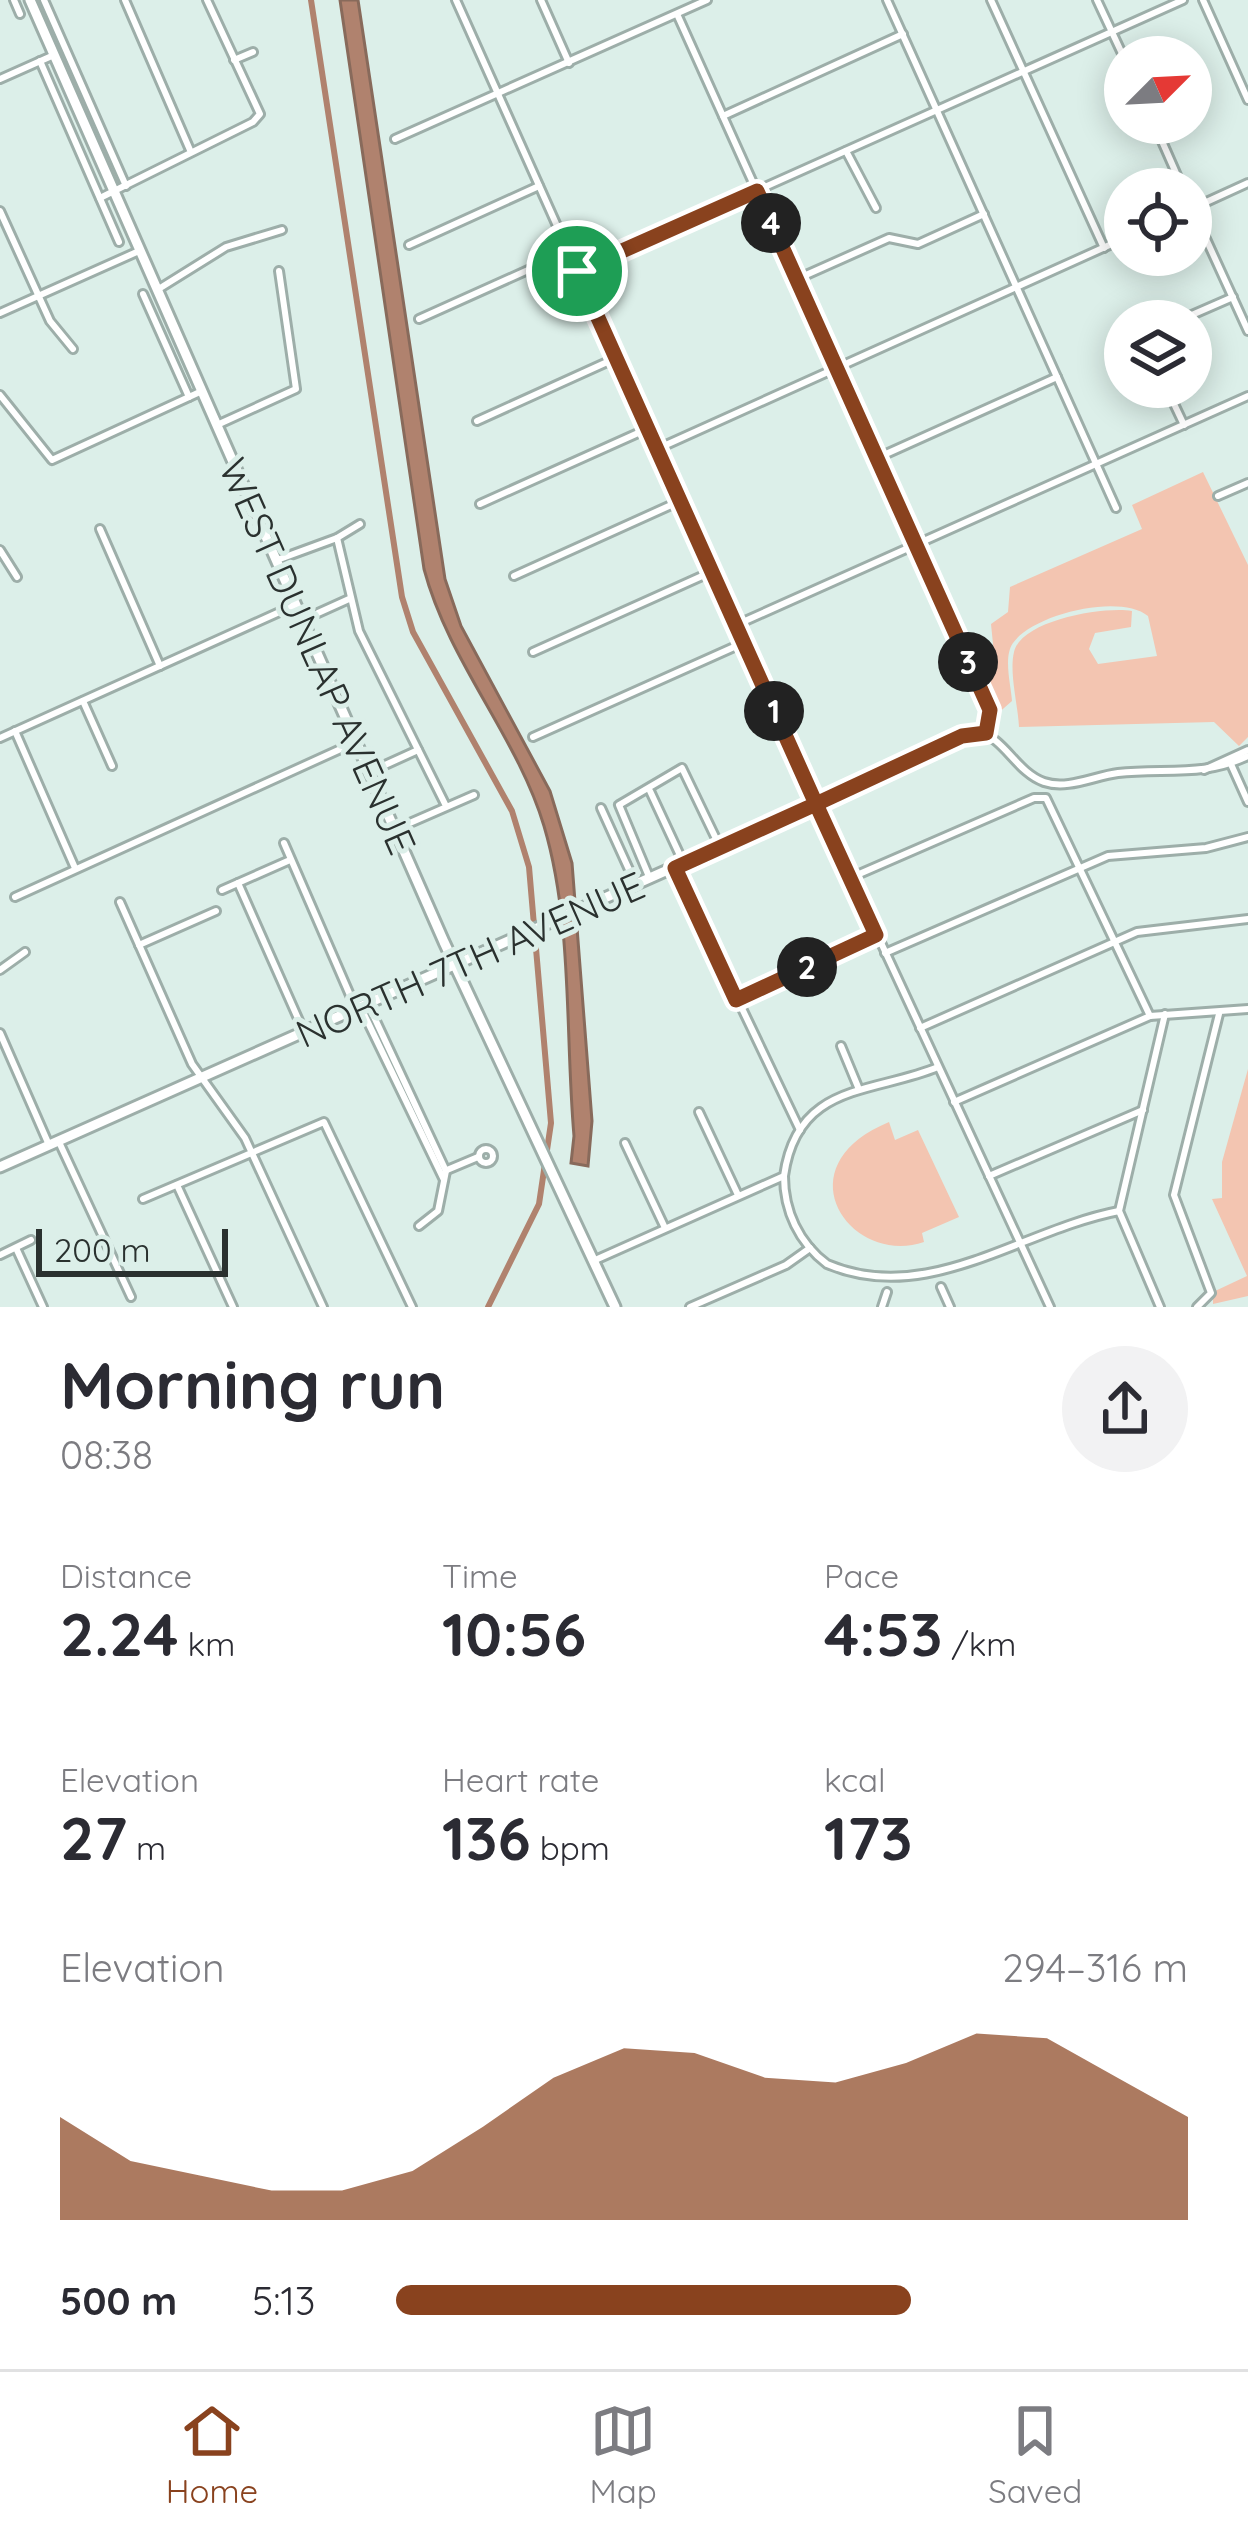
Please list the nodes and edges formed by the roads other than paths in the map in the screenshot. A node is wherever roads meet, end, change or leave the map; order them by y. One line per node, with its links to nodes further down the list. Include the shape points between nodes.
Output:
1 (14, 0): 14 (street)
2 (30, 0): 20 (main road, WEST DUNLAP AVENUE)
3 (44, 0): 34 (street)
4 (124, 0): 31 (street)
5 (207, 0): 21 (street)
6 (456, 0): 26 (street)
7 (541, 0): 23 (street)
8 (707, 0): 15 (street)
9 (887, 0): 17 (street)
10 (991, 0): 24 (street)
11 (1097, 0): 16 (street)
12 (1183, 0): 16 (street)
13 (1203, 0): 27 (street)
14 (20, 14)
15 (677, 14): 23 (street); 29 (street)
16 (1112, 32): 18 (street); 24 (street)
17 (903, 34): 28 (street); 29 (street)
18 (1114, 36)
19 (253, 52): 21 (street)
20 (54, 55): 22 (street); 37 (main road, WEST DUNLAP AVENUE)
21 (234, 60): 31 (street, via 260,114)
22 (40, 61): 25 (street); 38 (street)
23 (569, 62): 26 (street)
24 (1024, 71): 28 (street); 46 (street)
25 (0, 79)
26 (498, 95): 30 (street); 35 (street)
27 (1248, 100)
28 (937, 110): 32 (street); 42 (street)
29 (723, 116): 36 (street)
30 (395, 139)
31 (190, 151): 34 (street)
32 (846, 151): 36 (street); 40 (street)
33 (1248, 183): 39 (street)
34 (126, 186): 37 (street)
35 (539, 186): 45 (street); 48 (street)
36 (757, 191): 51 (street); 52 (street)
37 (113, 192): 38 (street); 47 (main road, WEST DUNLAP AVENUE)
38 (100, 198): 44 (street)
39 (1212, 199)
40 (876, 208)
41 (0, 212): 56 (street)
42 (984, 214): 52 (street, via 918,244 889,238); 53 (street)
43 (282, 230): 54 (street, via 226,247)
44 (119, 242)
45 (409, 245)
46 (1104, 248): 53 (street)
47 (140, 251): 54 (main road, WEST DUNLAP AVENUE); 56 (street)
48 (568, 252): 51 (street); 60 (street)
49 (1212, 252): 57 (street)
50 (279, 271): 72 (street, via 296,389)
51 (577, 271): 63 (street)
52 (796, 279): 64 (street)
53 (1017, 286): 64 (street); 65 (street)
54 (157, 290): 66 (main road, WEST DUNLAP AVENUE)
55 (143, 294): 69 (street)
56 (38, 297): 59 (street); 62 (street)
57 (1233, 297): 58 (street); 61 (street)
58 (1212, 306)
59 (0, 313)
60 (419, 319)
61 (1248, 331)
62 (73, 349)
63 (616, 358): 71 (street); 74 (street)
64 (836, 368): 75 (street); 76 (street)
65 (1057, 377): 76 (street); 77 (street)
66 (202, 391): 69 (street); 72 (main road, WEST DUNLAP AVENUE)
67 (0, 395): 69 (street, via 52,460)
68 (1248, 396): 73 (street)
69 (189, 397)
70 (1176, 408): 73 (street)
71 (477, 421)
72 (217, 425): 88 (main road, WEST DUNLAP AVENUE)
73 (1184, 425): 77 (street)
74 (647, 428): 75 (street); 81 (street)
75 (657, 448): 80 (street)
76 (877, 458): 86 (street)
77 (1096, 464): 82 (street); 86 (street)
78 (1248, 483): 79 (street)
79 (1218, 496)
80 (680, 501): 89 (street); 90 (street)
81 (480, 504)
82 (1116, 508)
83 (360, 524): 85 (street)
84 (100, 529): 98 (street)
85 (337, 538): 88 (street); 92 (street)
86 (916, 545): 95 (street); 101 (street, via 990,710)
87 (0, 550): 91 (street)
88 (276, 560): 93 (main road, WEST DUNLAP AVENUE)
89 (712, 572): 95 (street); 97 (street)
90 (514, 576)
91 (17, 578)
92 (349, 599): 94 (street); 105 (street)
93 (296, 605): 98 (street); 104 (main road, WEST DUNLAP AVENUE)
94 (318, 613)
95 (736, 626): 96 (street)
96 (743, 643): 103 (street); 114 (street)
97 (533, 652)
98 (160, 666): 99 (street)
99 (83, 701): 100 (street); 109 (street)
100 (15, 731): 102 (street); 123 (street)
101 (986, 733): 107 (street, via 1023,769 1055,784); 114 (street, NORTH 7TH AVENUE, via 962,736)
102 (0, 737)
103 (533, 737)
104 (356, 742): 116 (main road, WEST DUNLAP AVENUE); 123 (street)
105 (418, 750): 108 (street); 113 (street)
106 (1248, 753): 107 (street)
107 (1230, 761): 112 (street)
108 (385, 765)
109 (112, 766)
110 (650, 791): 119 (street, via 682,768); 121 (street); 124 (street, via 619,805)
111 (474, 796): 113 (street)
112 (1248, 802)
113 (445, 804): 116 (street)
114 (816, 804): 119 (main road, NORTH 7TH AVENUE); 125 (street)
115 (601, 808): 127 (street)
116 (395, 830): 138 (main road, WEST DUNLAP AVENUE)
117 (1248, 836): 122 (street, via 1206,848 1123,852)
118 (284, 843): 120 (street)
119 (721, 847): 121 (main road, NORTH 7TH AVENUE)
120 (291, 860): 126 (street); 141 (street)
121 (679, 866): 124 (main road, NORTH 7TH AVENUE); 140 (street)
122 (1080, 867): 125 (street, via 1046,798 1034,798); 134 (street); 137 (street)
123 (75, 868): 129 (street)
124 (650, 878): 127 (main road, NORTH 7TH AVENUE)
125 (850, 878): 133 (street)
126 (238, 883): 128 (street); 147 (street)
127 (636, 885): 138 (main road, NORTH 7TH AVENUE)
128 (222, 890)
129 (15, 897)
130 (120, 902): 135 (street)
131 (217, 910): 135 (street)
132 (1248, 919): 134 (street, via 1166,925)
133 (876, 935): 137 (street); 140 (street)
134 (1115, 941): 145 (street); 146 (street)
135 (139, 945): 151 (street)
136 (25, 952): 139 (street)
137 (885, 953): 146 (street)
138 (455, 965): 141 (main road, NORTH 7TH AVENUE); 176 (main road, WEST DUNLAP AVENUE)
139 (0, 970)
140 (736, 1000): 156 (street)
141 (362, 1007): 147 (main road, NORTH 7TH AVENUE); 162 (street)
142 (1248, 1009): 144 (street)
143 (1165, 1014): 144 (street); 145 (street); 154 (street)
144 (1219, 1014): 192 (street, via 1174,1196 1211,1297)
145 (1150, 1016): 153 (street)
146 (920, 1028): 150 (street)
147 (304, 1032): 151 (main road, NORTH 7TH AVENUE)
148 (0, 1033): 157 (street)
149 (841, 1046): 152 (street)
150 (938, 1067): 152 (street); 153 (street)
151 (201, 1079): 157 (main road, NORTH 7TH AVENUE); 159 (street)
152 (858, 1087): 156 (street)
153 (954, 1102): 164 (street)
154 (1143, 1110): 164 (street); 168 (street)
155 (699, 1112): 166 (street)
156 (800, 1130): 163 (street)
157 (54, 1143): 161 (main road, NORTH 7TH AVENUE); 181 (street)
158 (626, 1144): 170 (street)
159 (252, 1152): 165 (street); 184 (street); 185 (street, via 324,1122)
160 (478, 1157): 162 (street)
161 (0, 1167)
162 (442, 1173): 169 (street, via 436,1215)
163 (784, 1176): 166 (street); 173 (street, via 789,1212)
164 (989, 1177): 174 (street)
165 (177, 1185): 167 (street); 183 (street)
166 (738, 1195): 170 (street)
167 (143, 1199)
168 (1118, 1210): 174 (street); 191 (street)
169 (419, 1226)
170 (665, 1228): 176 (street)
171 (31, 1240): 172 (street)
172 (16, 1248): 175 (street); 182 (street)
173 (810, 1248): 178 (street); 187 (street)
174 (1024, 1251): 177 (street); 190 (street)
175 (0, 1255)
176 (593, 1261): 186 (main road, WEST DUNLAP AVENUE)
177 (966, 1276)
178 (866, 1286)
179 (940, 1287): 189 (street)
180 (888, 1291): 188 (street)
181 (131, 1297)
182 (43, 1307)
183 (233, 1307)
184 (323, 1307)
185 (412, 1307)
186 (615, 1307)
187 (690, 1307)
188 (882, 1307)
189 (950, 1307)
190 (1050, 1307)
191 (1160, 1307)
192 (1197, 1307)

